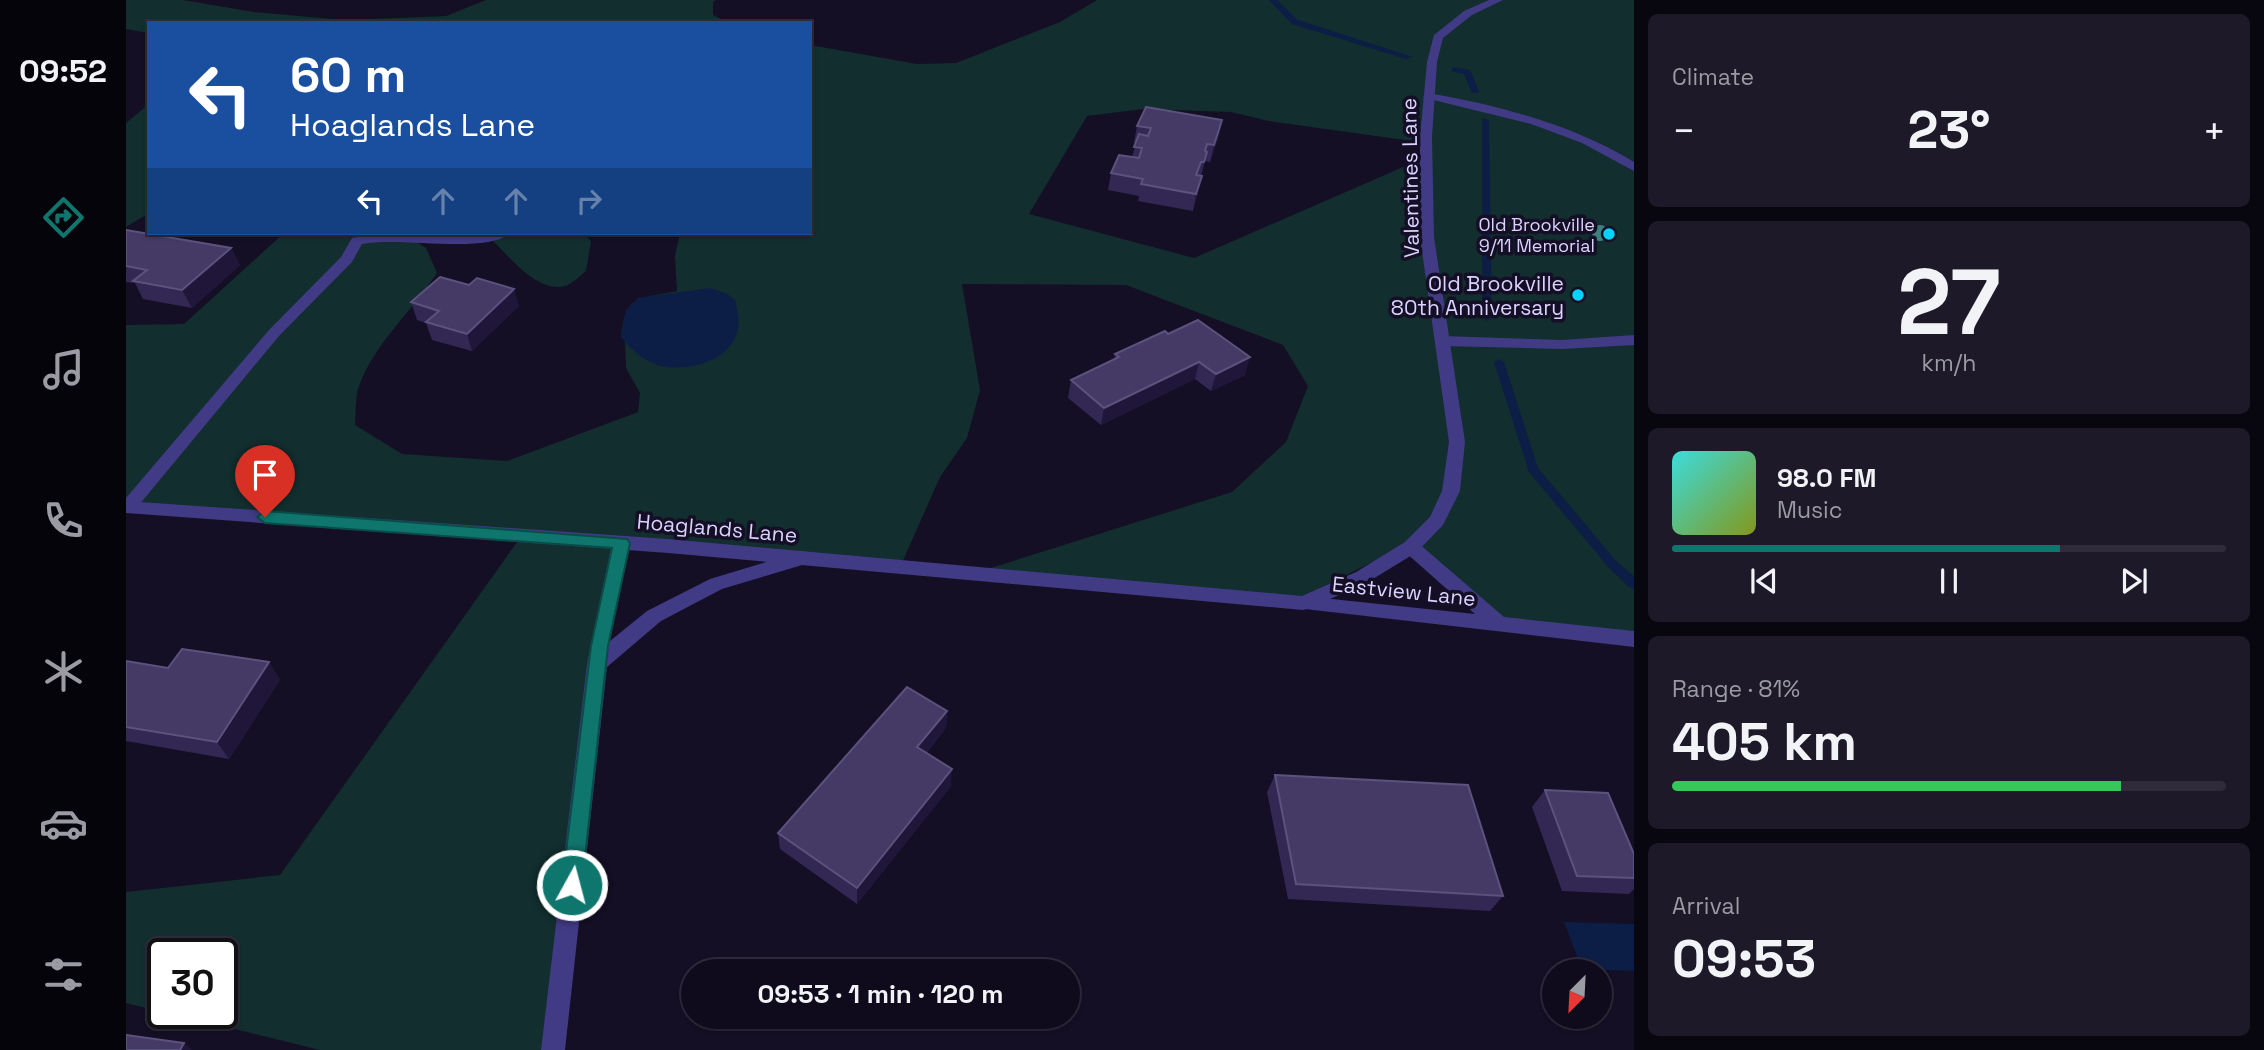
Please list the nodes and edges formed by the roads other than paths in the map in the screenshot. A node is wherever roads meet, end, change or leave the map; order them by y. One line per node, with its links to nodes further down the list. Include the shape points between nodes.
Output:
1 (1498, 0): 2 (street, Valentines Lane, via 1468,13 1438,37)
2 (1429, 96): 3 (street, via 1530,119); 8 (street, Valentines Lane, via 1427,237)
3 (1634, 167)
4 (377, 235): 9 (street, via 358,241)
5 (393, 235): 6 (street, via 460,240)
6 (498, 235)
7 (1634, 340): 8 (street, via 1600,345)
8 (1443, 341): 11 (street, Valentines Lane, via 1457,442 1451,491 1437,521)
9 (127, 507): 10 (street, Hoaglands Lane)
10 (621, 543): 12 (street, Hoaglands Lane); 16 (street)
11 (1411, 547): 13 (street, Valentines Lane, via 1362,577); 14 (street, Eastview Lane)
12 (803, 558): 13 (street, Hoaglands Lane); 16 (street, via 716,584 654,615)
13 (1303, 603): 14 (street, Eastview Lane)
14 (1500, 625): 15 (street, Eastview Lane)
15 (1634, 639)
16 (597, 664): 17 (street)
17 (553, 1050)

